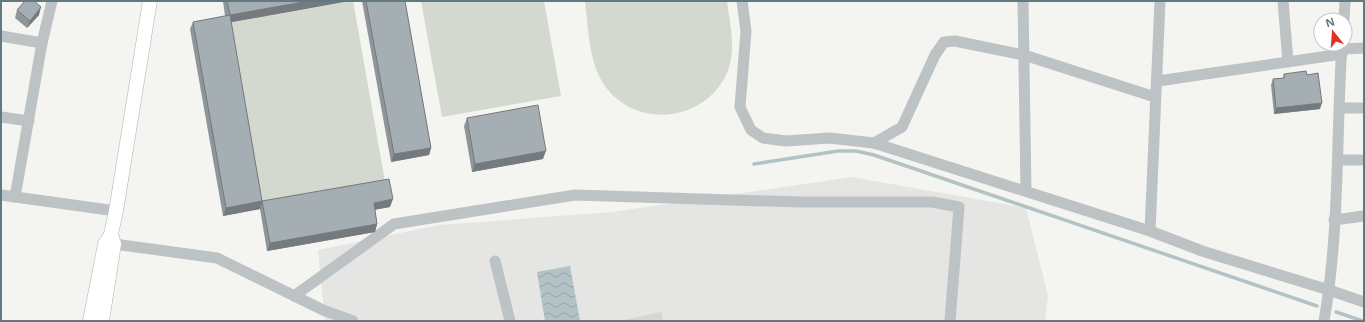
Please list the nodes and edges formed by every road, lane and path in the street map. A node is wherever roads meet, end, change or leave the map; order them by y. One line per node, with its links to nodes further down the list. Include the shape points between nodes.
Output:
1 (52, 1): 10 (street)
2 (150, 1): 29 (main road)
3 (742, 1): 23 (street, via 746,31 740,107 751,130 763,138 786,141 829,138)
4 (1023, 1): 15 (street)
5 (1160, 1): 17 (street)
6 (1283, 1): 16 (street)
7 (1345, 1): 8 (street)
8 (1344, 12)
9 (1, 36): 10 (street)
10 (42, 43): 22 (street)
11 (1353, 48): 12 (street)
12 (1364, 48)
13 (1330, 52): 16 (street)
14 (1342, 52): 19 (street)
15 (1024, 55): 18 (street); 23 (street, via 955,41 944,42 935,55 902,127); 26 (street)
16 (1288, 62): 17 (street)
17 (1158, 81): 18 (street)
18 (1155, 97): 32 (street)
19 (1340, 108): 20 (street); 24 (street)
20 (1364, 108)
21 (1, 117): 22 (street)
22 (29, 121): 28 (street)
23 (874, 143): 26 (street)
24 (1338, 160): 25 (street); 31 (street)
25 (1364, 160)
26 (1026, 191): 32 (street)
27 (1, 195): 28 (street)
28 (15, 196): 29 (street)
29 (116, 211): 33 (main road)
30 (1364, 216): 31 (street)
31 (1334, 220): 35 (street)
32 (1150, 231): 35 (street, via 1202,251)
33 (113, 239): 36 (street, via 217,258); 38 (main road, via 105,244); 39 (main road)
34 (495, 261): 41 (street)
35 (1330, 290): 37 (street); 43 (street)
36 (294, 296): 40 (street); 42 (street, via 394,224 575,195 800,202 932,202 959,207)
37 (1364, 302)
38 (90, 321)
39 (102, 321)
40 (353, 321)
41 (510, 321)
42 (950, 321)
43 (1324, 321)

